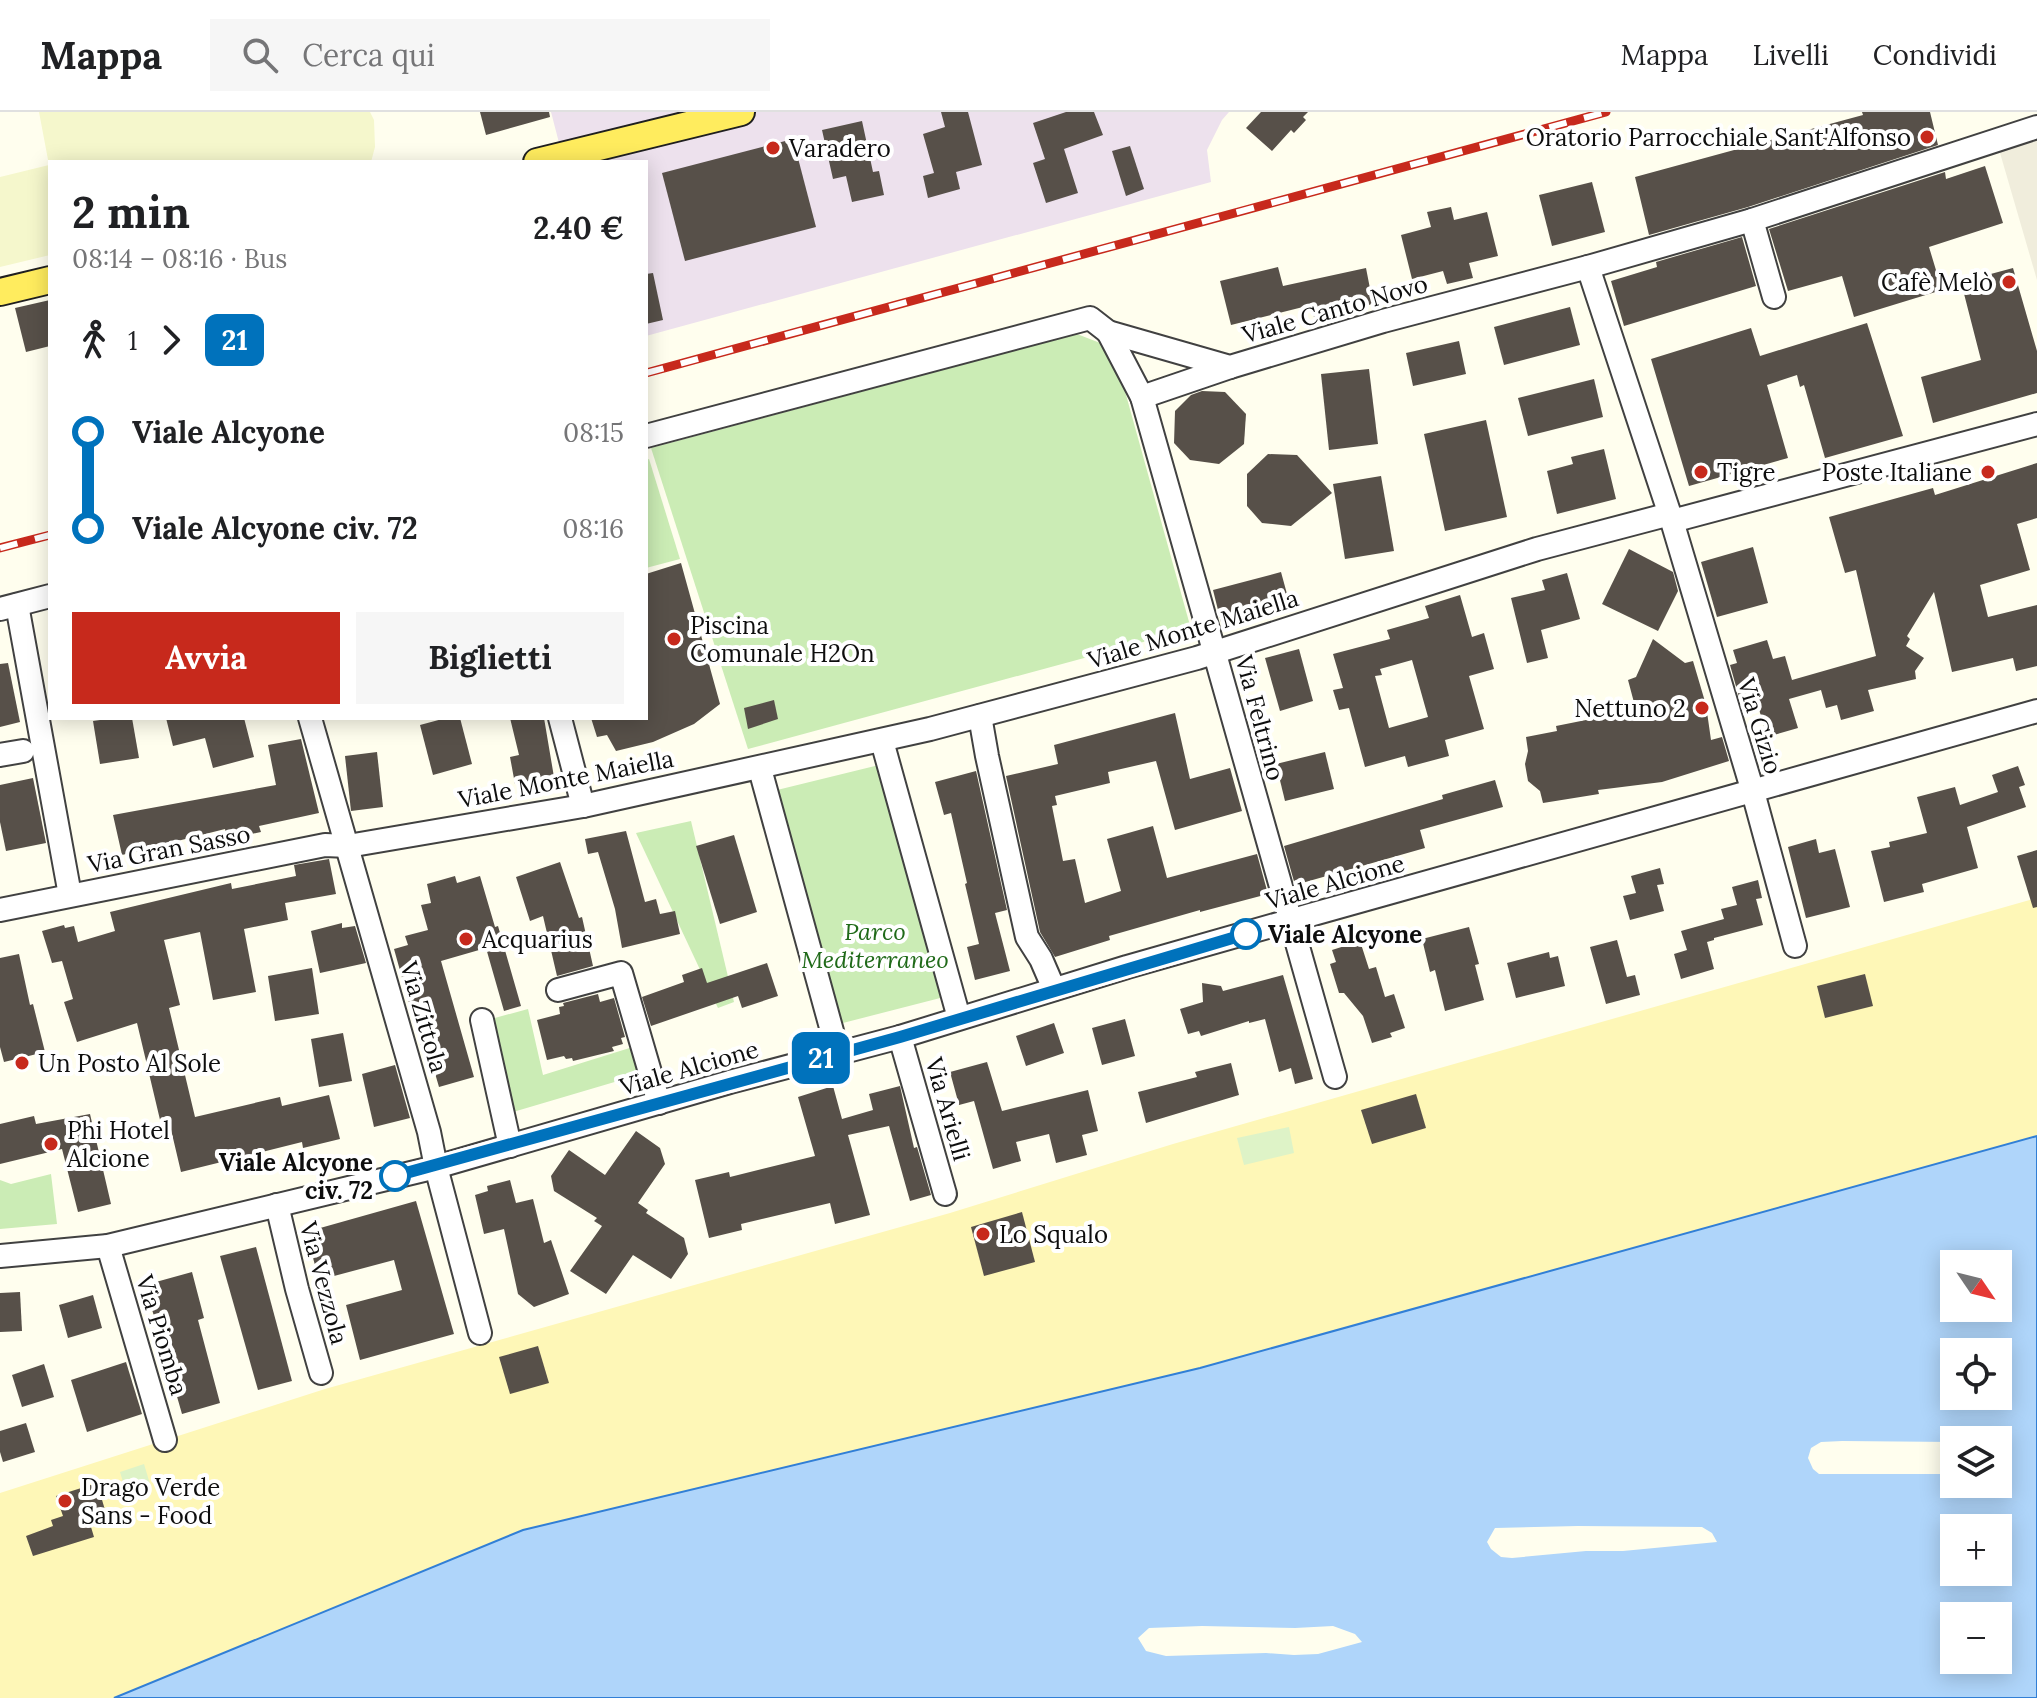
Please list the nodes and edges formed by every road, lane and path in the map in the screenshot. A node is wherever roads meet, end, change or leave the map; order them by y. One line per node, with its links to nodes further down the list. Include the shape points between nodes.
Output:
1 (741, 112): 3 (main road)
2 (2037, 127): 4 (street, Viale Canto Novo)
3 (545, 160)
4 (1752, 220): 5 (street, Viale Canto Novo); 8 (street)
5 (1588, 267): 10 (street, Viale Canto Novo); 14 (street, Via Gizio)
6 (48, 280): 7 (main road)
7 (0, 292)
8 (1774, 297)
9 (1108, 332): 10 (street, Viale Canto Novo); 11 (street, Via Feltrino); 13 (street, Viale Canto Novo, via 1090,318)
10 (1230, 367): 11 (street)
11 (1142, 397): 17 (street, Via Feltrino)
12 (2037, 424): 14 (street, Viale Monte Maiella)
13 (648, 435)
14 (1671, 517): 17 (street, Viale Monte Maiella, via 1537,549); 26 (street, Via Gizio)
15 (48, 597): 16 (street)
16 (8, 607): 30 (street)
17 (1215, 651): 19 (street, Viale Monte Maiella); 32 (street, Via Feltrino)
18 (2037, 711): 26 (street, Viale Alcione)
19 (980, 716): 22 (street, Viale Monte Maiella); 34 (street, via 1027,937)
20 (311, 720): 28 (street, Via Zittola)
21 (561, 720): 27 (street)
22 (882, 741): 25 (street, Viale Monte Maiella); 36 (street)
23 (23, 751): 24 (street)
24 (0, 755)
25 (760, 769): 27 (street, Viale Monte Maiella); 39 (street)
26 (1753, 792): 32 (street, Viale Alcione); 33 (street, Via Gizio)
27 (583, 806): 28 (street, Viale Monte Maiella)
28 (348, 846): 30 (street, Via Gran Sasso, via 325,845); 43 (street, Via Zittola)
29 (0, 887): 31 (street)
30 (70, 895): 31 (street, Via Gran Sasso)
31 (2, 910)
32 (1289, 921): 34 (street, Viale Alcione); 40 (street, Via Feltrino)
33 (1795, 946)
34 (1054, 989): 36 (street, Viale Alcione)
35 (558, 990): 41 (street, via 621,973)
36 (959, 1018): 38 (street, Viale Alcione)
37 (482, 1020): 42 (street)
38 (900, 1037): 39 (street, Viale Alcione); 44 (street, Via Arielli)
39 (838, 1053): 41 (street, Viale Alcione)
40 (1335, 1077)
41 (659, 1103): 42 (street, Viale Alcione)
42 (510, 1146): 43 (street, Viale Alcione)
43 (436, 1167): 45 (street, Viale Alcione); 48 (street, Via Zittola)
44 (945, 1194)
45 (277, 1205): 46 (street, Viale Alcione); 49 (street, Via Vezzola)
46 (108, 1246): 47 (street, Viale Alcione); 50 (street, Via Piomba)
47 (0, 1256)
48 (480, 1333)
49 (321, 1373)
50 (165, 1440)

